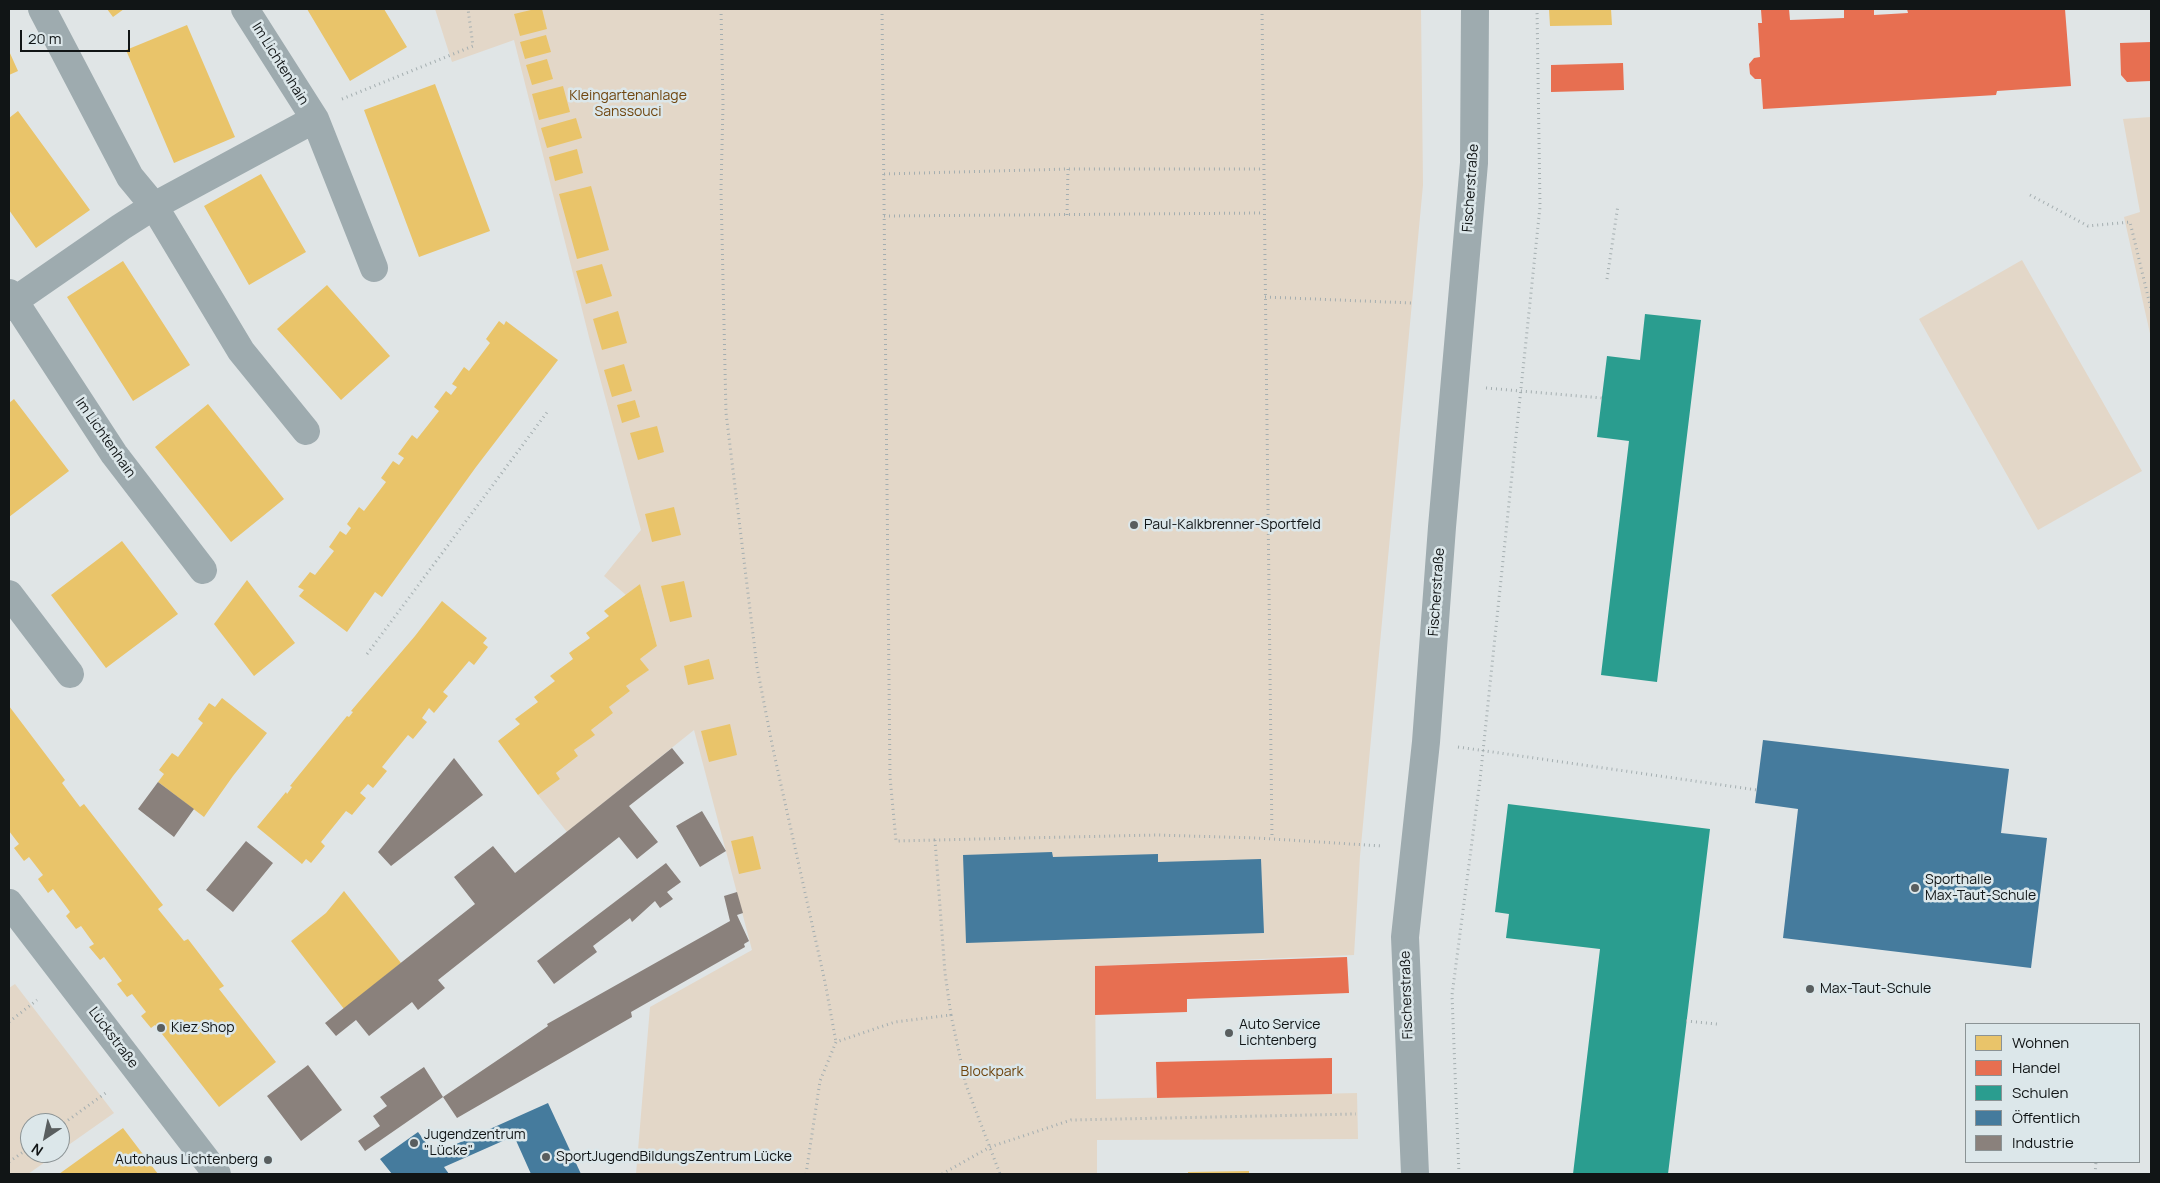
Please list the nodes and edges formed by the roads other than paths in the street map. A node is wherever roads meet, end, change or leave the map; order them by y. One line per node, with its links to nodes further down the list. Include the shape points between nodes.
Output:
1 (42, 9): 5 (street, via 130,177)
2 (245, 9): 4 (street, Im Lichtenhain)
3 (1475, 9): 14 (street, Fischerstraße, via 1474,163 1426,742 1405,937)
4 (312, 115): 5 (street, Im Lichtenhain); 6 (street, Im Lichtenhain)
5 (154, 206): 7 (street, Im Lichtenhain); 8 (street, via 241,351)
6 (374, 268)
7 (10, 300): 9 (street, Im Lichtenhain, via 114,454)
8 (306, 431)
9 (203, 570)
10 (9, 594): 11 (street)
11 (70, 674)
12 (9, 902): 13 (street, Lückstraße)
13 (217, 1174)
14 (1415, 1174)

